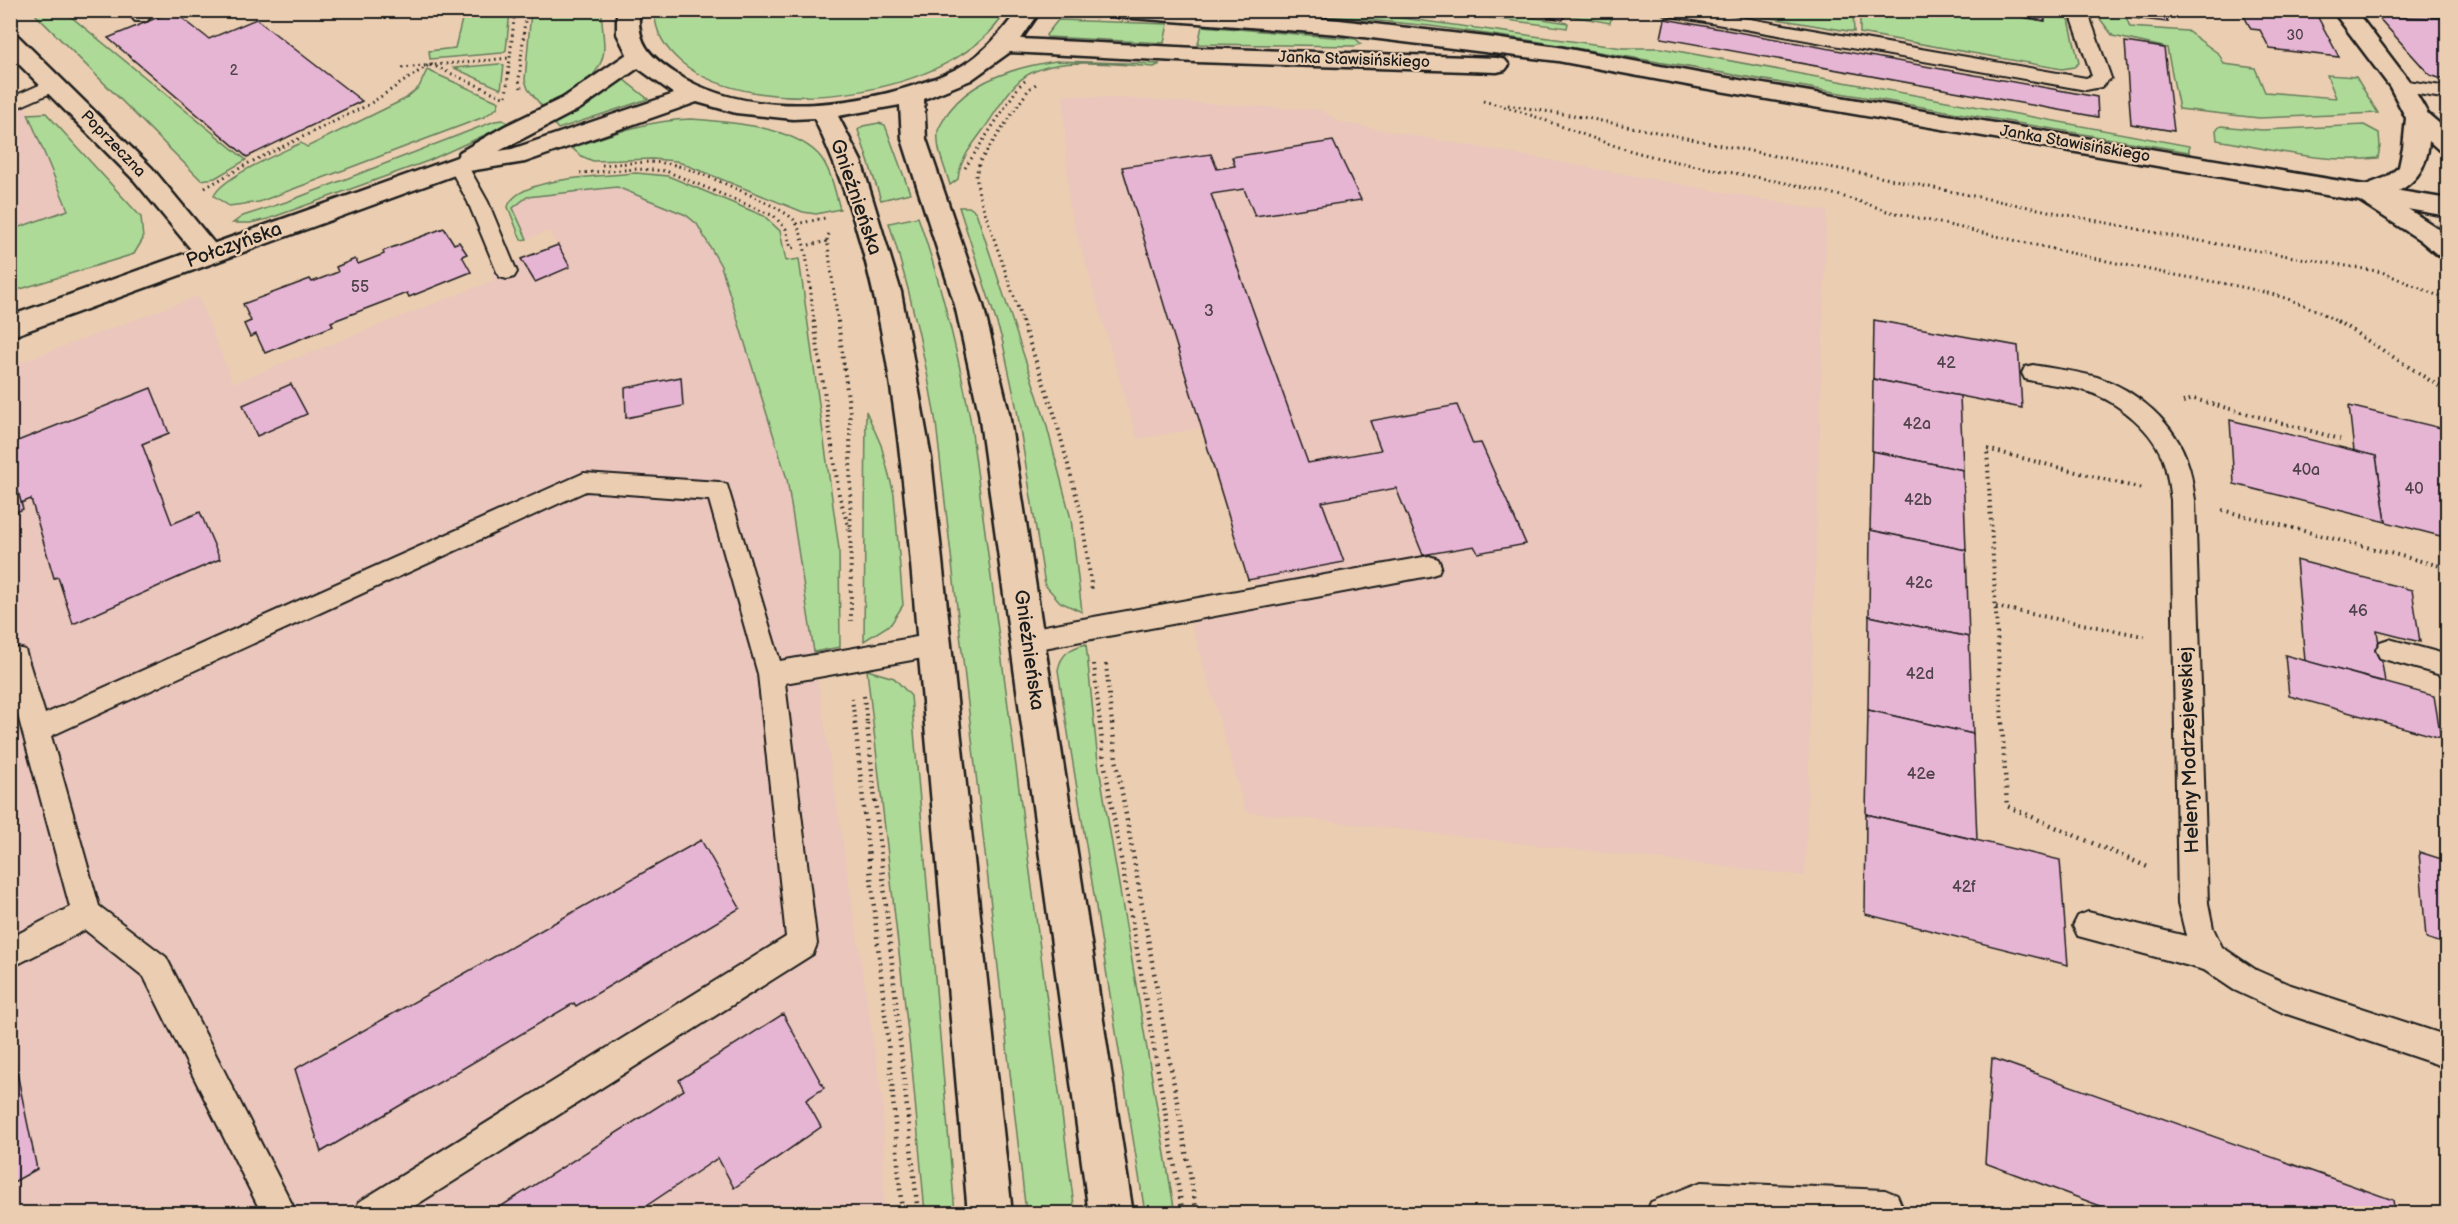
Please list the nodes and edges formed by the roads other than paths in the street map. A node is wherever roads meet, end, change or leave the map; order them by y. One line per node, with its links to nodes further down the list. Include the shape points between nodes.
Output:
1 (628, 10): 9 (street, via 627,30)
2 (1030, 10): 8 (street)
3 (1119, 10): 10 (street, Janka Stawisińskiego, via 1374,30 1619,62)
4 (1666, 10): 5 (lane, via 2094,83 2102,78)
5 (2078, 10)
6 (2343, 10): 12 (street)
7 (10, 41): 11 (street, Poprzeczna)
8 (1004, 45): 10 (street, Janka Stawisińskiego, via 1510,65); 15 (street, via 969,70)
9 (639, 56): 14 (street, via 661,78); 20 (street, Połczyńska, via 572,103 514,131)
10 (1703, 81): 21 (street, Janka Stawisińskiego)
11 (56, 84): 16 (lane); 24 (street, Poprzeczna, via 143,174)
12 (2401, 86): 13 (lane); 18 (street)
13 (2448, 93)
14 (694, 95): 17 (street, via 777,112); 20 (street, Połczyńska, via 516,156)
15 (912, 95): 17 (street); 29 (street, Gnieźnieńska, via 914,139 955,258 987,376)
16 (10, 105)
17 (824, 112): 30 (street, Gnieźnieńska, via 848,161 893,318 916,458)
18 (2418, 118): 19 (street); 21 (street, via 2415,158 2407,175 2391,187)
19 (2448, 145)
20 (458, 165): 24 (street, Połczyńska); 25 (lane)
21 (2367, 194): 22 (street, Janka Stawisińskiego); 23 (street)
22 (2448, 208)
23 (2448, 250)
24 (209, 254): 26 (street, Połczyńska)
25 (507, 272)
26 (10, 327)
27 (2033, 373): 39 (lane, Heleny Modrzejewskiej, via 2092,384 2113,393 2144,415 2162,436 2176,462 2183,500 2193,884 2198,929)
28 (1429, 566): 29 (lane)
29 (1028, 640): 45 (street, Gnieźnieńska)
30 (934, 645): 34 (lane); 44 (street, Gnieźnieńska)
31 (2389, 650): 33 (lane)
32 (10, 657): 35 (lane, via 16,658)
33 (2448, 666)
34 (771, 674): 35 (lane, via 718,491 584,482); 43 (lane, via 802,944)
35 (35, 730): 36 (lane)
36 (87, 914): 38 (lane); 42 (lane, via 155,967)
37 (2088, 926): 39 (lane)
38 (10, 954)
39 (2211, 957): 40 (lane, via 2245,980 2284,998)
40 (2448, 1052)
41 (1885, 1207): 46 (lane, via 1701,1199)
42 (280, 1214)
43 (371, 1214)
44 (990, 1214)
45 (1111, 1214)
46 (1663, 1214)

